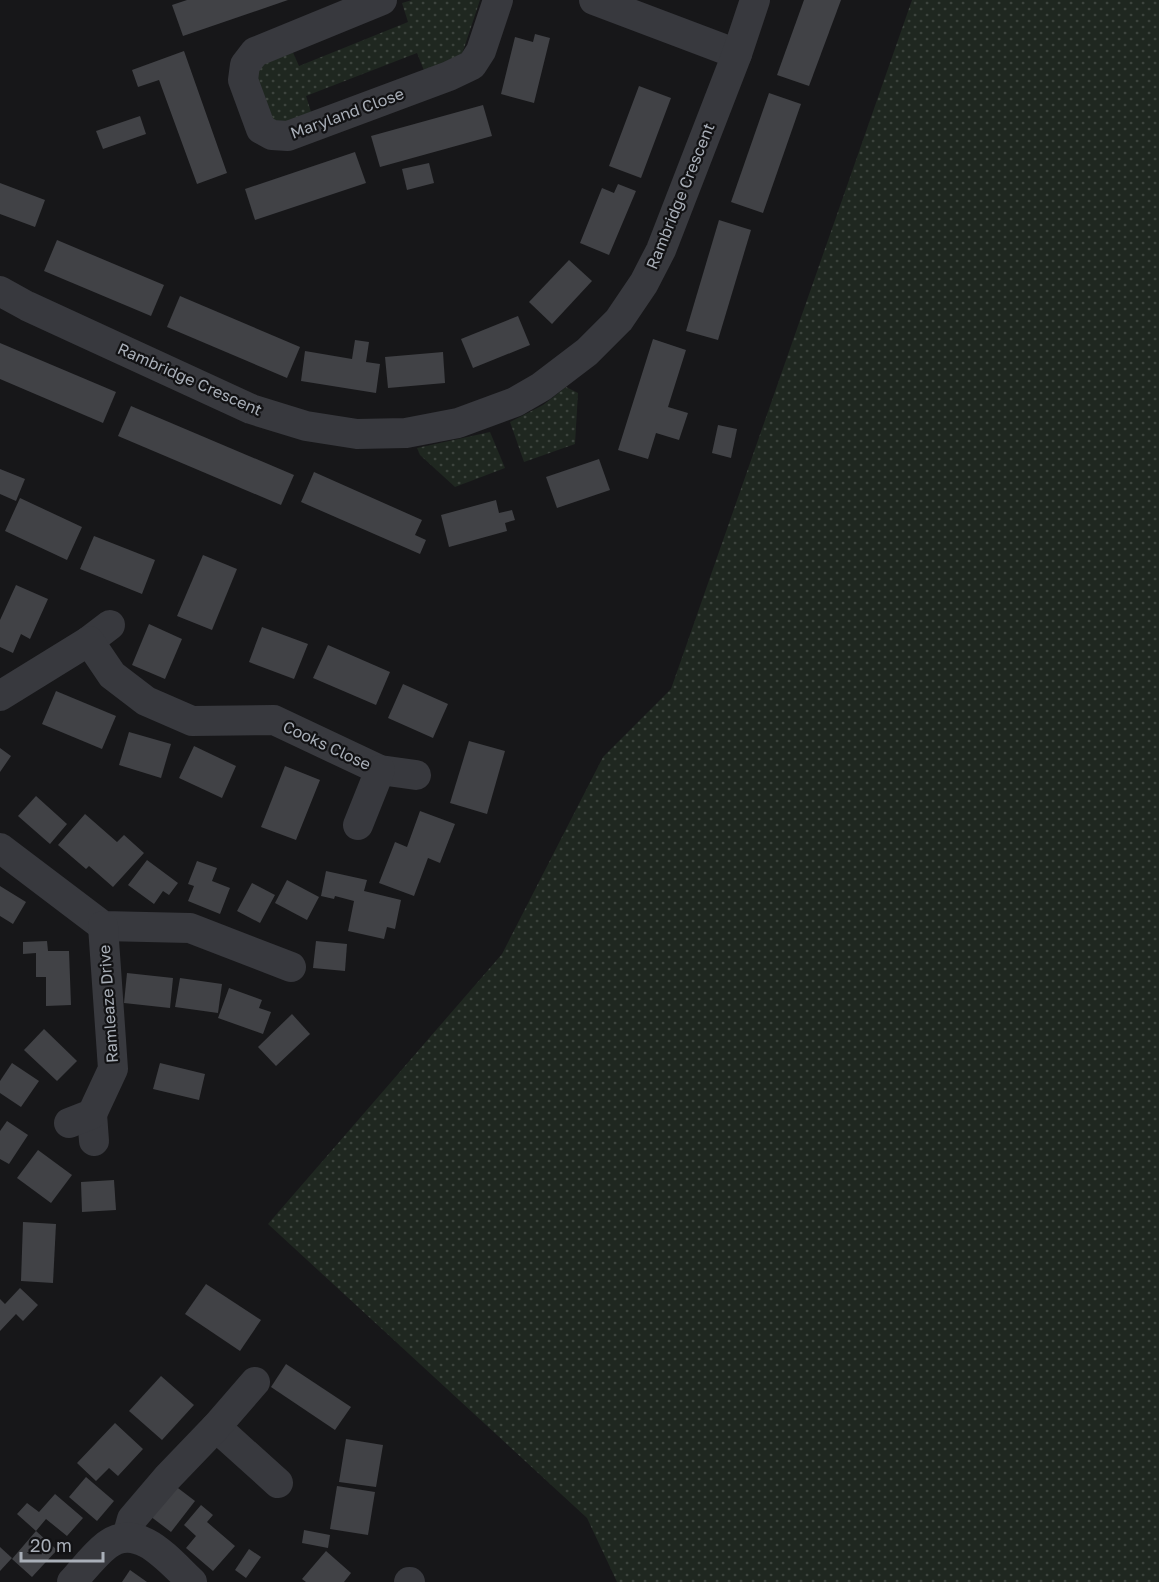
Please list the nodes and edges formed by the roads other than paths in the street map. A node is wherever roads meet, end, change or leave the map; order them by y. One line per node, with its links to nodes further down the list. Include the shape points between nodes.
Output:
1 (382, 0): 2 (street, Maryland Close, via 255,52 245,64 243,80 261,129 272,135 288,136 472,65 481,51)
2 (498, 0)
3 (594, 0): 5 (street)
4 (755, 0): 5 (street, Rambridge Crescent)
5 (737, 54): 6 (street, Rambridge Crescent, via 661,250 619,320 587,352 541,387 515,402 458,423 406,433 357,434 306,426 252,409)
6 (0, 291)
7 (0, 696): 8 (street, Cooks Close, via 100,633 112,675 146,701 192,721 274,720)
8 (380, 770): 9 (street, Cooks Close); 10 (street, Cooks Close)
9 (416, 775)
10 (358, 825)
11 (0, 848): 12 (street, Ramleaze Drive)
12 (103, 926): 13 (street, Ramleaze Drive, via 190,928); 14 (street, Ramleaze Drive, via 113,1069)
13 (291, 967)
14 (85, 1126)
15 (255, 1383): 16 (street)
16 (216, 1427): 17 (street); 18 (street, via 132,1519)
17 (278, 1483)
18 (127, 1537): 19 (street, via 106,1546); 20 (street, via 149,1543)
19 (72, 1582)
20 (192, 1582)

